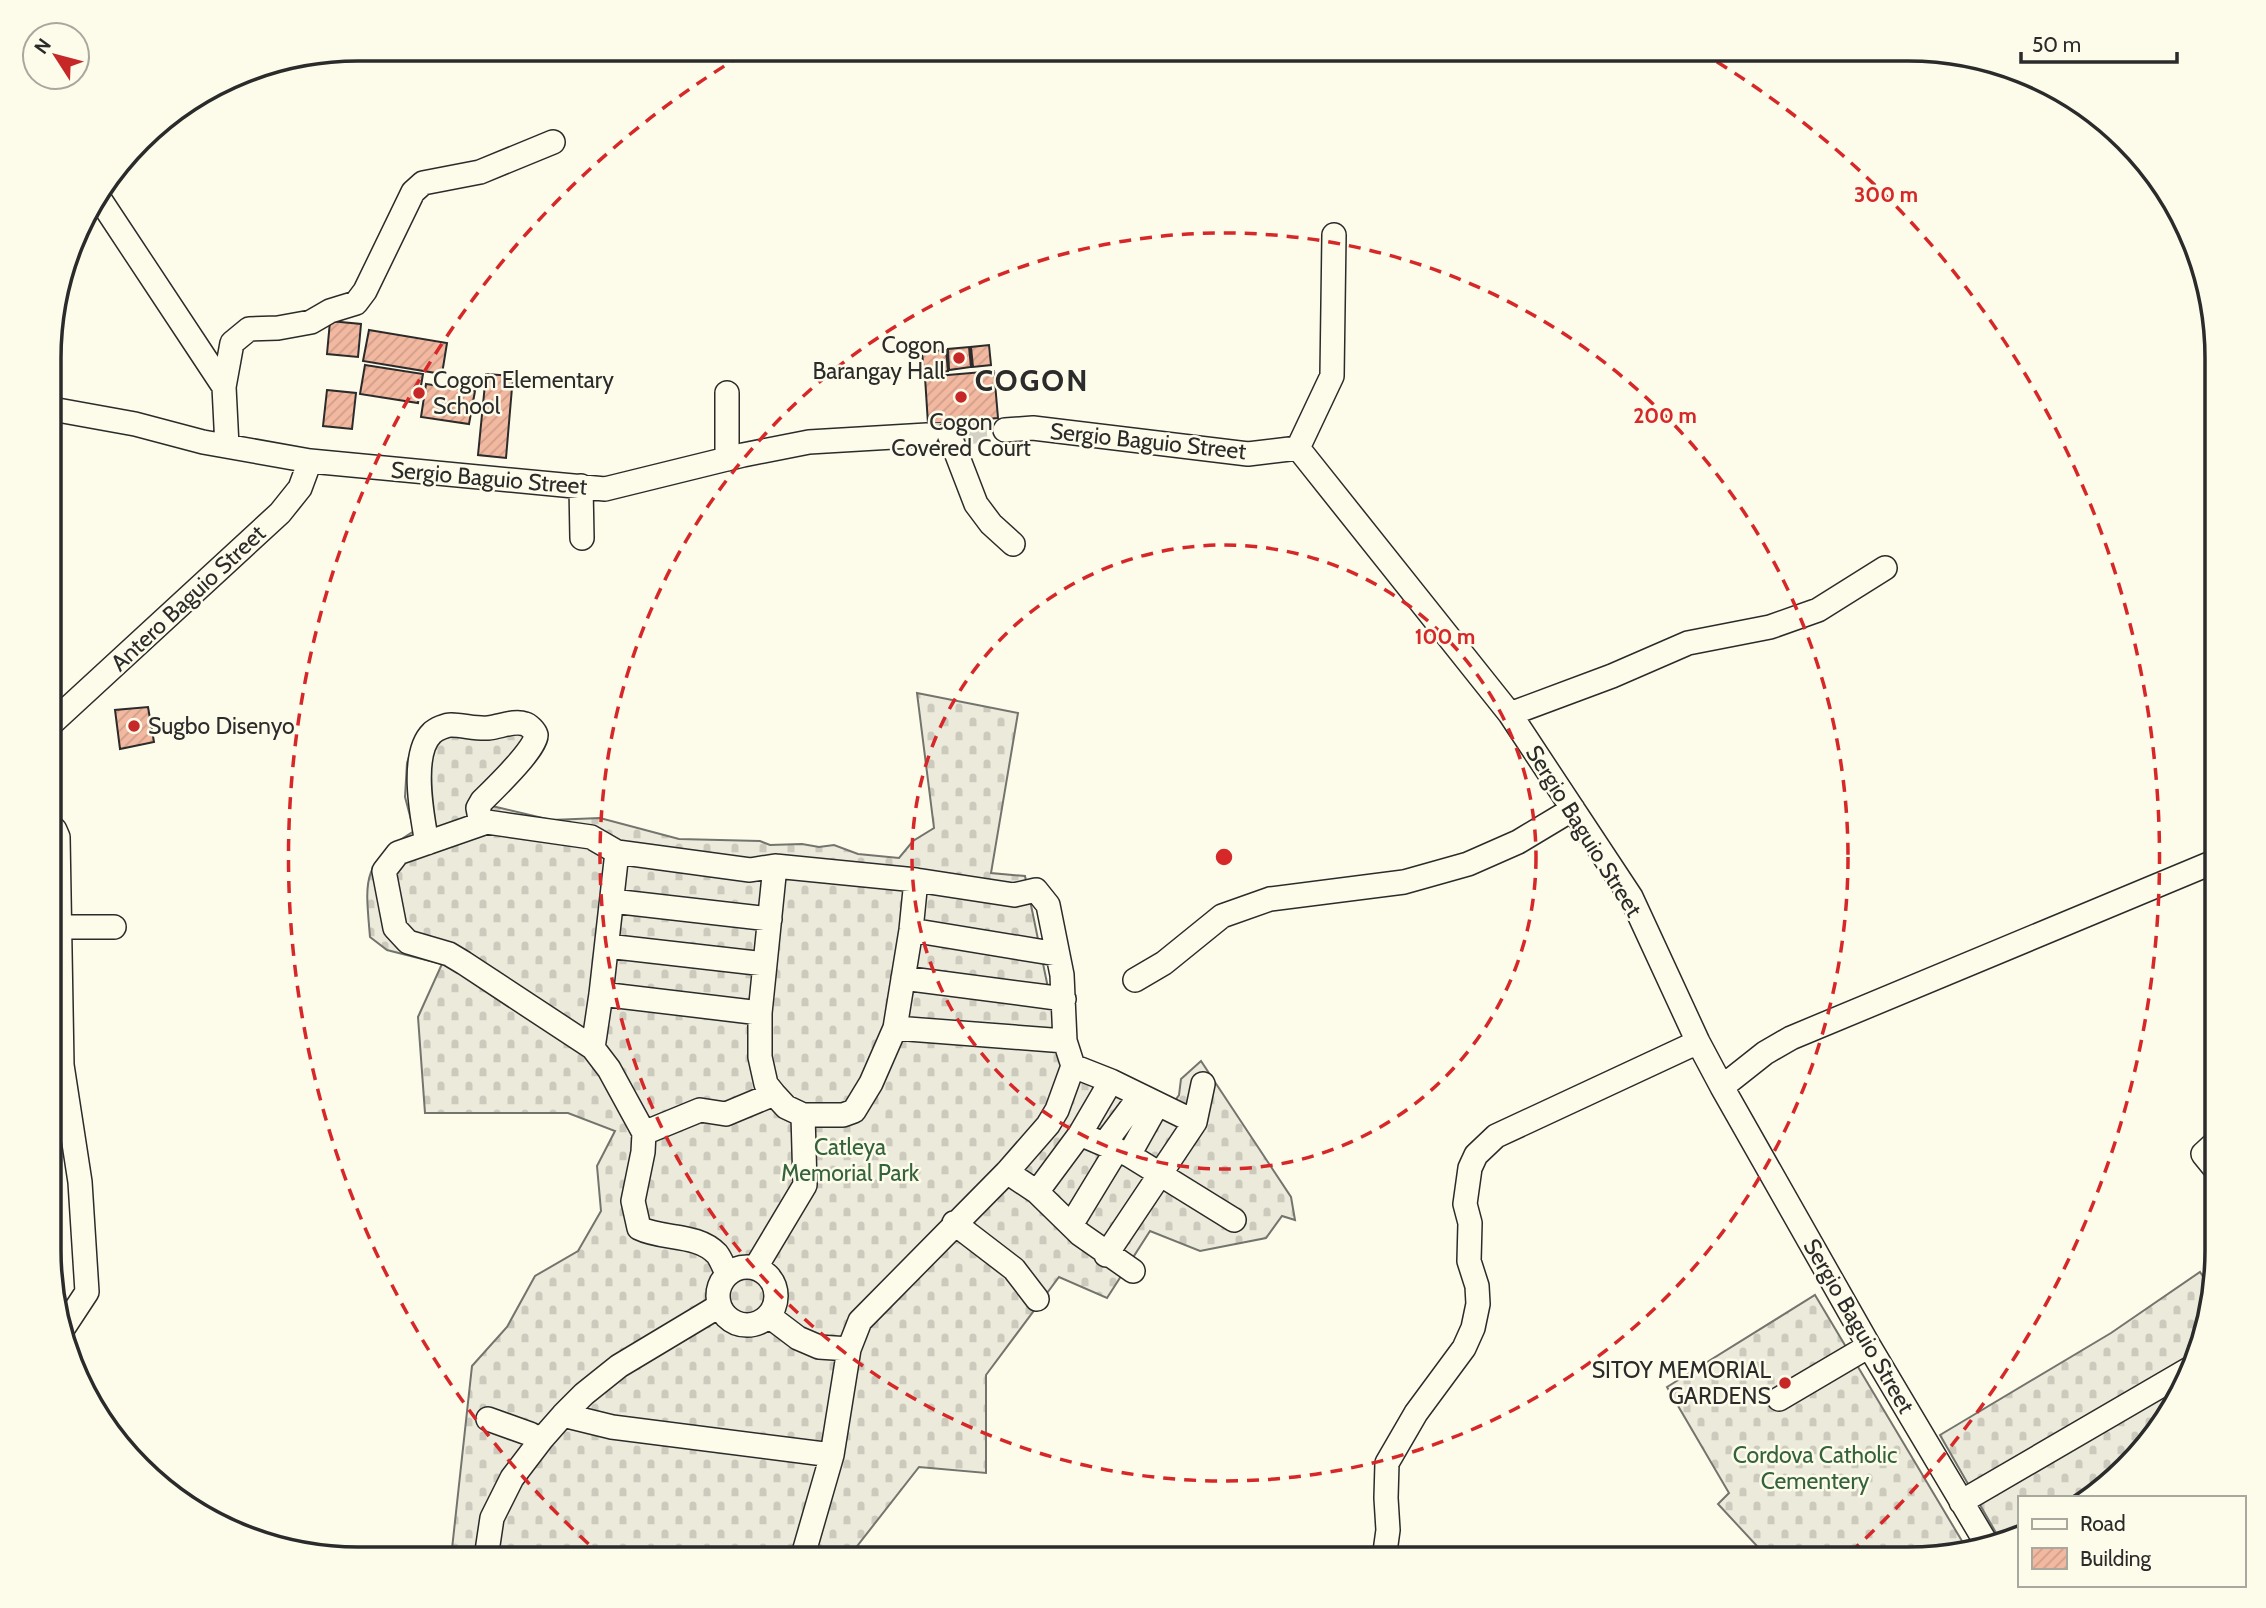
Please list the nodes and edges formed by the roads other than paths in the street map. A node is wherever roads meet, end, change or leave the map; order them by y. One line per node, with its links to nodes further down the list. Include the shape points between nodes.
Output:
1 (553, 142): 4 (street, via 480,172 423,183 413,192 356,303 306,324 250,329 233,343)
2 (104, 205): 4 (street)
3 (1334, 235): 9 (street, via 1332,376)
4 (224, 387): 8 (street)
5 (727, 393): 10 (street)
6 (61, 411): 8 (street, Sergio Baguio Street)
7 (1005, 430): 9 (street, Sergio Baguio Street, via 1033,428 1248,454)
8 (227, 446): 11 (street, Sergio Baguio Street)
9 (1298, 448): 16 (street, Sergio Baguio Street)
10 (727, 459): 12 (street, Sergio Baguio Street, via 606,489); 14 (street, Sergio Baguio Street, via 809,442 938,434 976,504)
11 (310, 461): 12 (street, Sergio Baguio Street); 17 (street, Antero Baguio Street, via 300,488 280,513)
12 (582, 486): 13 (street)
13 (582, 538)
14 (1013, 544)
15 (1885, 568): 16 (street, via 1818,610 1770,627 1688,643)
16 (1510, 714): 18 (street, Sergio Baguio Street)
17 (61, 715)
18 (1573, 809): 34 (street, via 1518,842 1468,864 1404,882 1270,899 1222,916); 41 (street, Sergio Baguio Street, via 1631,897)
19 (481, 824): 20 (street); 20 (street, via 478,808 482,801 535,739 532,728 525,724 448,725 432,733 420,763 418,796); 21 (street, via 591,837)
20 (427, 843): 42 (street, via 398,853 384,871 395,929 408,942 464,963)
21 (617, 852): 22 (street, via 750,870); 25 (street)
22 (775, 866): 24 (street); 26 (street)
23 (2205, 867): 46 (street, via 1791,1038)
24 (916, 880): 29 (street); 31 (street, via 1014,895 1036,890 1048,905)
25 (612, 901): 26 (street); 30 (street)
26 (771, 919): 32 (street)
27 (61, 927): 28 (street)
28 (114, 927)
29 (911, 930): 31 (street); 33 (street)
30 (607, 946): 32 (street); 35 (street)
31 (1057, 954): 36 (street)
32 (765, 964): 37 (street)
33 (903, 978): 36 (street); 38 (street)
34 (1135, 980)
35 (601, 994): 37 (street); 42 (street)
36 (1064, 999): 40 (street)
37 (760, 1013): 47 (street, via 760,1057 766,1084)
38 (895, 1028): 40 (street); 49 (street, via 854,1111)
39 (61, 1030): 67 (street, via 80,1182 87,1292)
40 (1065, 1041): 43 (street)
41 (1698, 1042): 46 (street, Sergio Baguio Street); 80 (street, via 1496,1136 1476,1155 1465,1204 1470,1223 1468,1261 1477,1295 1473,1328 1387,1463)
42 (593, 1048): 51 (street)
43 (1073, 1066): 44 (street); 54 (street, via 1058,1110)
44 (1111, 1081): 48 (street); 52 (street)
45 (1203, 1084): 50 (street)
46 (1722, 1087): 68 (street, Sergio Baguio Street)
47 (774, 1094): 49 (street); 51 (street, via 726,1114 700,1110)
48 (1148, 1100): 50 (street); 53 (street)
49 (803, 1115): 61 (street, via 805,1185)
50 (1195, 1122): 55 (street)
51 (644, 1133): 63 (street, via 633,1200 639,1228 696,1241 717,1254)
52 (1080, 1134): 53 (street); 56 (street)
53 (1117, 1150): 55 (street); 59 (street)
54 (1007, 1172): 56 (street); 58 (street)
55 (1160, 1175): 57 (street); 60 (street)
56 (1037, 1192): 59 (street)
57 (1234, 1220)
58 (954, 1223): 64 (street, via 1014,1269); 69 (street, via 860,1321)
59 (1071, 1225): 60 (street)
60 (1106, 1255): 62 (street)
61 (756, 1267): 63 (street); 66 (street, via 769,1275 776,1288 776,1303)
62 (1133, 1271)
63 (727, 1273): 65 (street, via 717,1294)
64 (1037, 1299)
65 (719, 1306): 66 (street, via 741,1325 756,1324); 72 (street, via 619,1366)
66 (769, 1316): 69 (street, via 797,1338 820,1347)
67 (69, 1319)
68 (1869, 1346): 71 (street); 76 (street, Sergio Baguio Street)
69 (849, 1349): 75 (street)
70 (2176, 1377): 76 (street)
71 (1779, 1399)
72 (563, 1415): 74 (street); 75 (street, via 611,1427)
73 (488, 1419): 74 (street)
74 (541, 1440): 78 (street, via 512,1478 492,1518)
75 (832, 1455): 79 (street)
76 (1961, 1502): 77 (street, Sergio Baguio Street)
77 (1983, 1537)
78 (488, 1547)
79 (805, 1547)
80 (1386, 1547)

